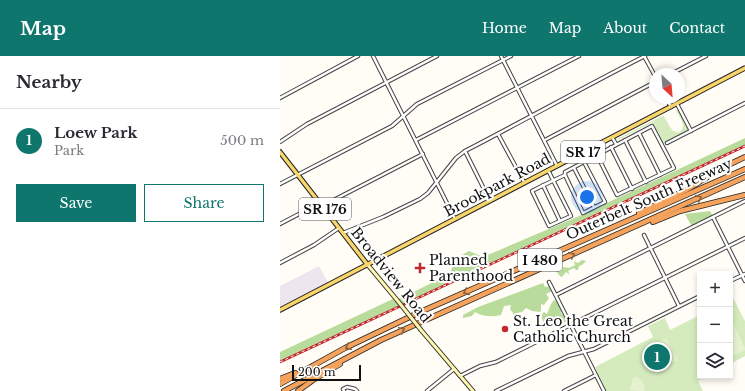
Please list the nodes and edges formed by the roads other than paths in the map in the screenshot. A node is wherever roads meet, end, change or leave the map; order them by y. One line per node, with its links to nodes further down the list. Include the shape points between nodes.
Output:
1 (358, 56): 16 (street)
2 (373, 56): 13 (street)
3 (437, 56): 13 (street)
4 (501, 56): 9 (street)
5 (511, 56): 9 (street)
6 (579, 56): 15 (street)
7 (644, 56): 10 (street); 23 (street)
8 (706, 56): 11 (street)
9 (503, 60): 15 (street); 22 (street, via 417,104)
10 (651, 68)
11 (683, 68)
12 (745, 68): 17 (main road, Brookpark Road / SR 17)
13 (386, 82): 22 (street); 31 (street, via 307,124)
14 (649, 85): 29 (street)
15 (517, 88): 23 (street); 28 (street)
16 (280, 98)
17 (685, 100)
18 (745, 103): 24 (street)
19 (669, 104): 21 (street)
20 (677, 104): 21 (main road, Brookpark Road / SR 17); 24 (street)
21 (671, 107): 27 (main road, Brookpark Road / SR 17)
22 (403, 115): 28 (street); 45 (street, via 392,126)
23 (532, 116): 26 (street); 29 (street)
24 (691, 131): 32 (street)
25 (639, 133): 30 (street); 47 (street); 47 (street, via 652,126 674,168)
26 (498, 134): 35 (street); 51 (street)
27 (612, 137): 33 (street); 41 (main road, Brookpark Road / SR 17)
28 (416, 140): 37 (street)
29 (544, 140): 41 (street)
30 (625, 140): 33 (street); 52 (street)
31 (280, 142)
32 (667, 143)
33 (616, 144): 34 (street)
34 (611, 147): 38 (street); 55 (street)
35 (465, 151): 50 (street); 57 (street)
36 (280, 152): 45 (main road, Broadview Road / SR 176)
37 (423, 154): 50 (street); 59 (street)
38 (597, 155): 40 (street); 55 (street, via 617,195)
39 (745, 157): 66 (highway)
40 (584, 162): 42 (street); 60 (street, via 605,202)
41 (557, 166): 44 (main road, Brookpark Road / SR 17)
42 (574, 168): 46 (street); 60 (street)
43 (745, 169): 66 (highway, Outerbelt South Freeway / I 480)
44 (548, 170): 49 (street); 51 (main road, Brookpark Road / SR 17)
45 (298, 175): 53 (street); 59 (main road, Broadview Road / SR 176)
46 (564, 175): 49 (street); 60 (street, via 583,213)
47 (660, 175): 52 (street)
48 (745, 177): 69 (highway, Outerbelt South Freeway / I 480, one-way to 48)
49 (554, 180): 54 (street); 63 (street, via 571,216)
50 (437, 182): 62 (street); 67 (street, via 420,199)
51 (524, 182): 57 (main road, Brookpark Road / SR 17)
52 (646, 182): 55 (street)
53 (280, 184)
54 (543, 185): 63 (street); 63 (street, via 532,191 549,226)
55 (632, 189)
56 (745, 195): 69 (highway, via 673,214)
57 (490, 201): 62 (main road, Brookpark Road / SR 17)
58 (745, 201): 61 (street)
59 (321, 204): 64 (street); 65 (main road, Broadview Road / SR 176)
60 (594, 207)
61 (713, 217): 71 (street); 72 (street)
62 (455, 219): 74 (main road, Brookpark Road / SR 17)
63 (560, 221)
64 (280, 224)
65 (340, 228): 67 (main road, Broadview Road / SR 176); 73 (street)
66 (611, 228): 87 (highway, Outerbelt South Freeway / I 480, one-way to 87, via 418,313)
67 (343, 233): 74 (main road, Broadview Road / SR 176)
68 (644, 235): 72 (street)
69 (613, 237): 85 (highway, Outerbelt South Freeway / I 480, one-way to 69)
70 (745, 238): 71 (street)
71 (728, 246): 75 (street); 76 (street)
72 (650, 248): 76 (street); 80 (street)
73 (280, 263)
74 (367, 264): 83 (main road, Brookpark Road / SR 17); 88 (main road, Broadview Road, bridge)
75 (744, 275): 77 (street); 78 (street)
76 (664, 277): 82 (street); 84 (street)
77 (733, 280)
78 (745, 281)
79 (549, 282): 80 (street)
80 (556, 295): 84 (street)
81 (697, 297): 82 (street)
82 (679, 306): 86 (street, via 594,349)
83 (280, 310)
84 (571, 325): 86 (street); 90 (street, via 496,362 480,366)
85 (366, 347): 93 (highway, Outerbelt South Freeway / I 480); 94 (highway)
86 (584, 351): 89 (street); 99 (street, via 568,356)
87 (315, 364): 91 (highway); 92 (highway, Outerbelt South Freeway / I 480)
88 (454, 369): 90 (main road, Broadview Road); 97 (street)
89 (596, 375): 100 (street); 101 (street)
90 (460, 376): 98 (main road, Broadview Road)
91 (280, 379)
92 (280, 384)
93 (284, 391)
94 (298, 391)
95 (344, 391): 96 (street, via 347,387)
96 (357, 391)
97 (427, 391)
98 (473, 391)
99 (496, 391)
100 (564, 391)
101 (604, 391)

